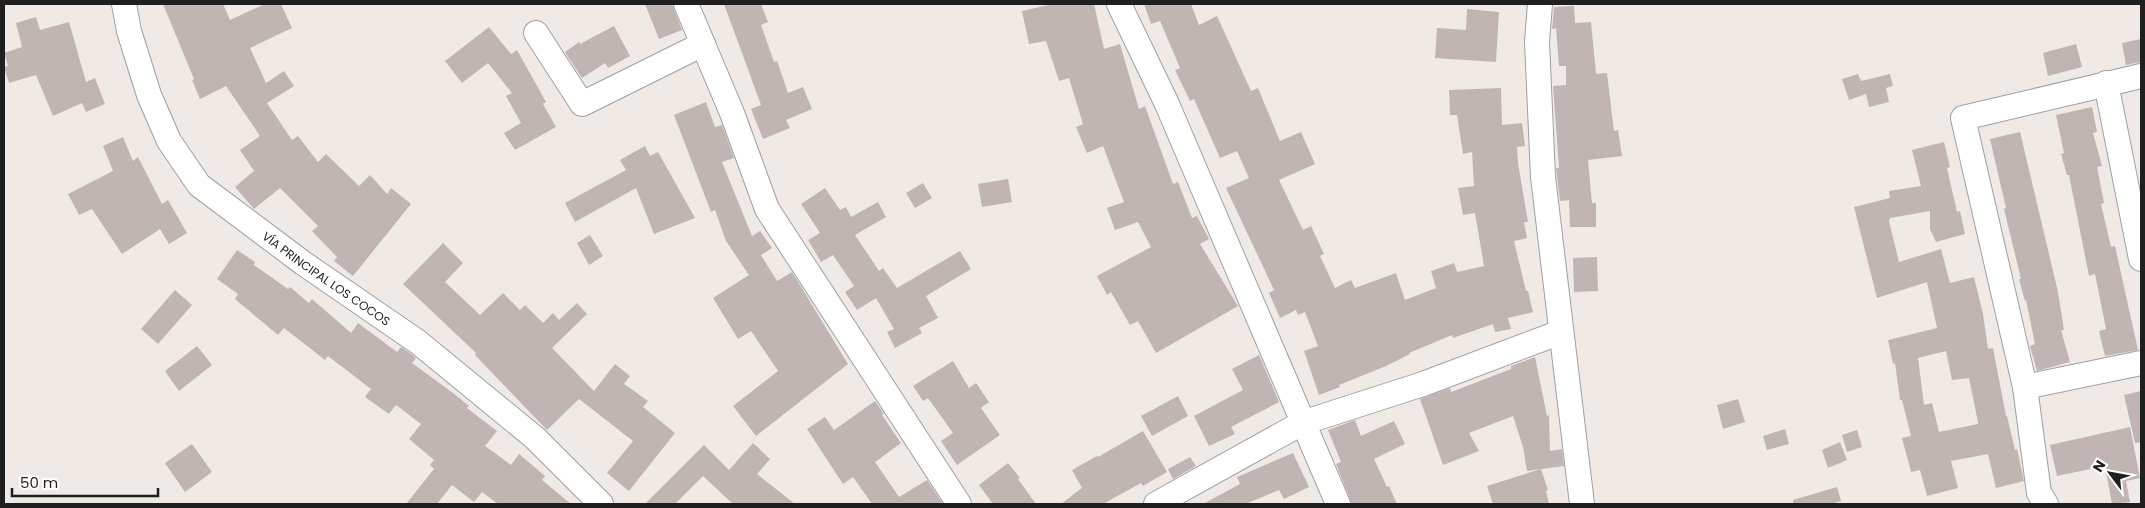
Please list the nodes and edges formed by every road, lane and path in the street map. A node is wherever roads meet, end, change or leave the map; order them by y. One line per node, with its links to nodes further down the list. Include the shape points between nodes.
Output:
1 (124, 4): 14 (street, VÍA PRINCIPAL LOS COCOS, via 149,95 169,141 199,185 303,263 418,342 535,438)
2 (686, 4): 6 (street)
3 (1119, 4): 13 (street, via 1167,104)
4 (1540, 4): 10 (street, via 1537,42 1543,177)
5 (536, 33): 6 (street, via 582,104)
6 (703, 44): 15 (street, via 767,210)
7 (2141, 76): 8 (street)
8 (2106, 83): 9 (street); 12 (street, via 1963,118)
9 (2141, 259)
10 (1561, 332): 13 (street, via 1423,384); 18 (street)
11 (2141, 362): 12 (street)
12 (2025, 387): 19 (street, via 2039,493)
13 (1302, 423): 16 (street); 17 (street)
14 (601, 504)
15 (959, 504)
16 (1156, 504)
17 (1338, 504)
18 (1582, 504)
19 (2046, 504)

